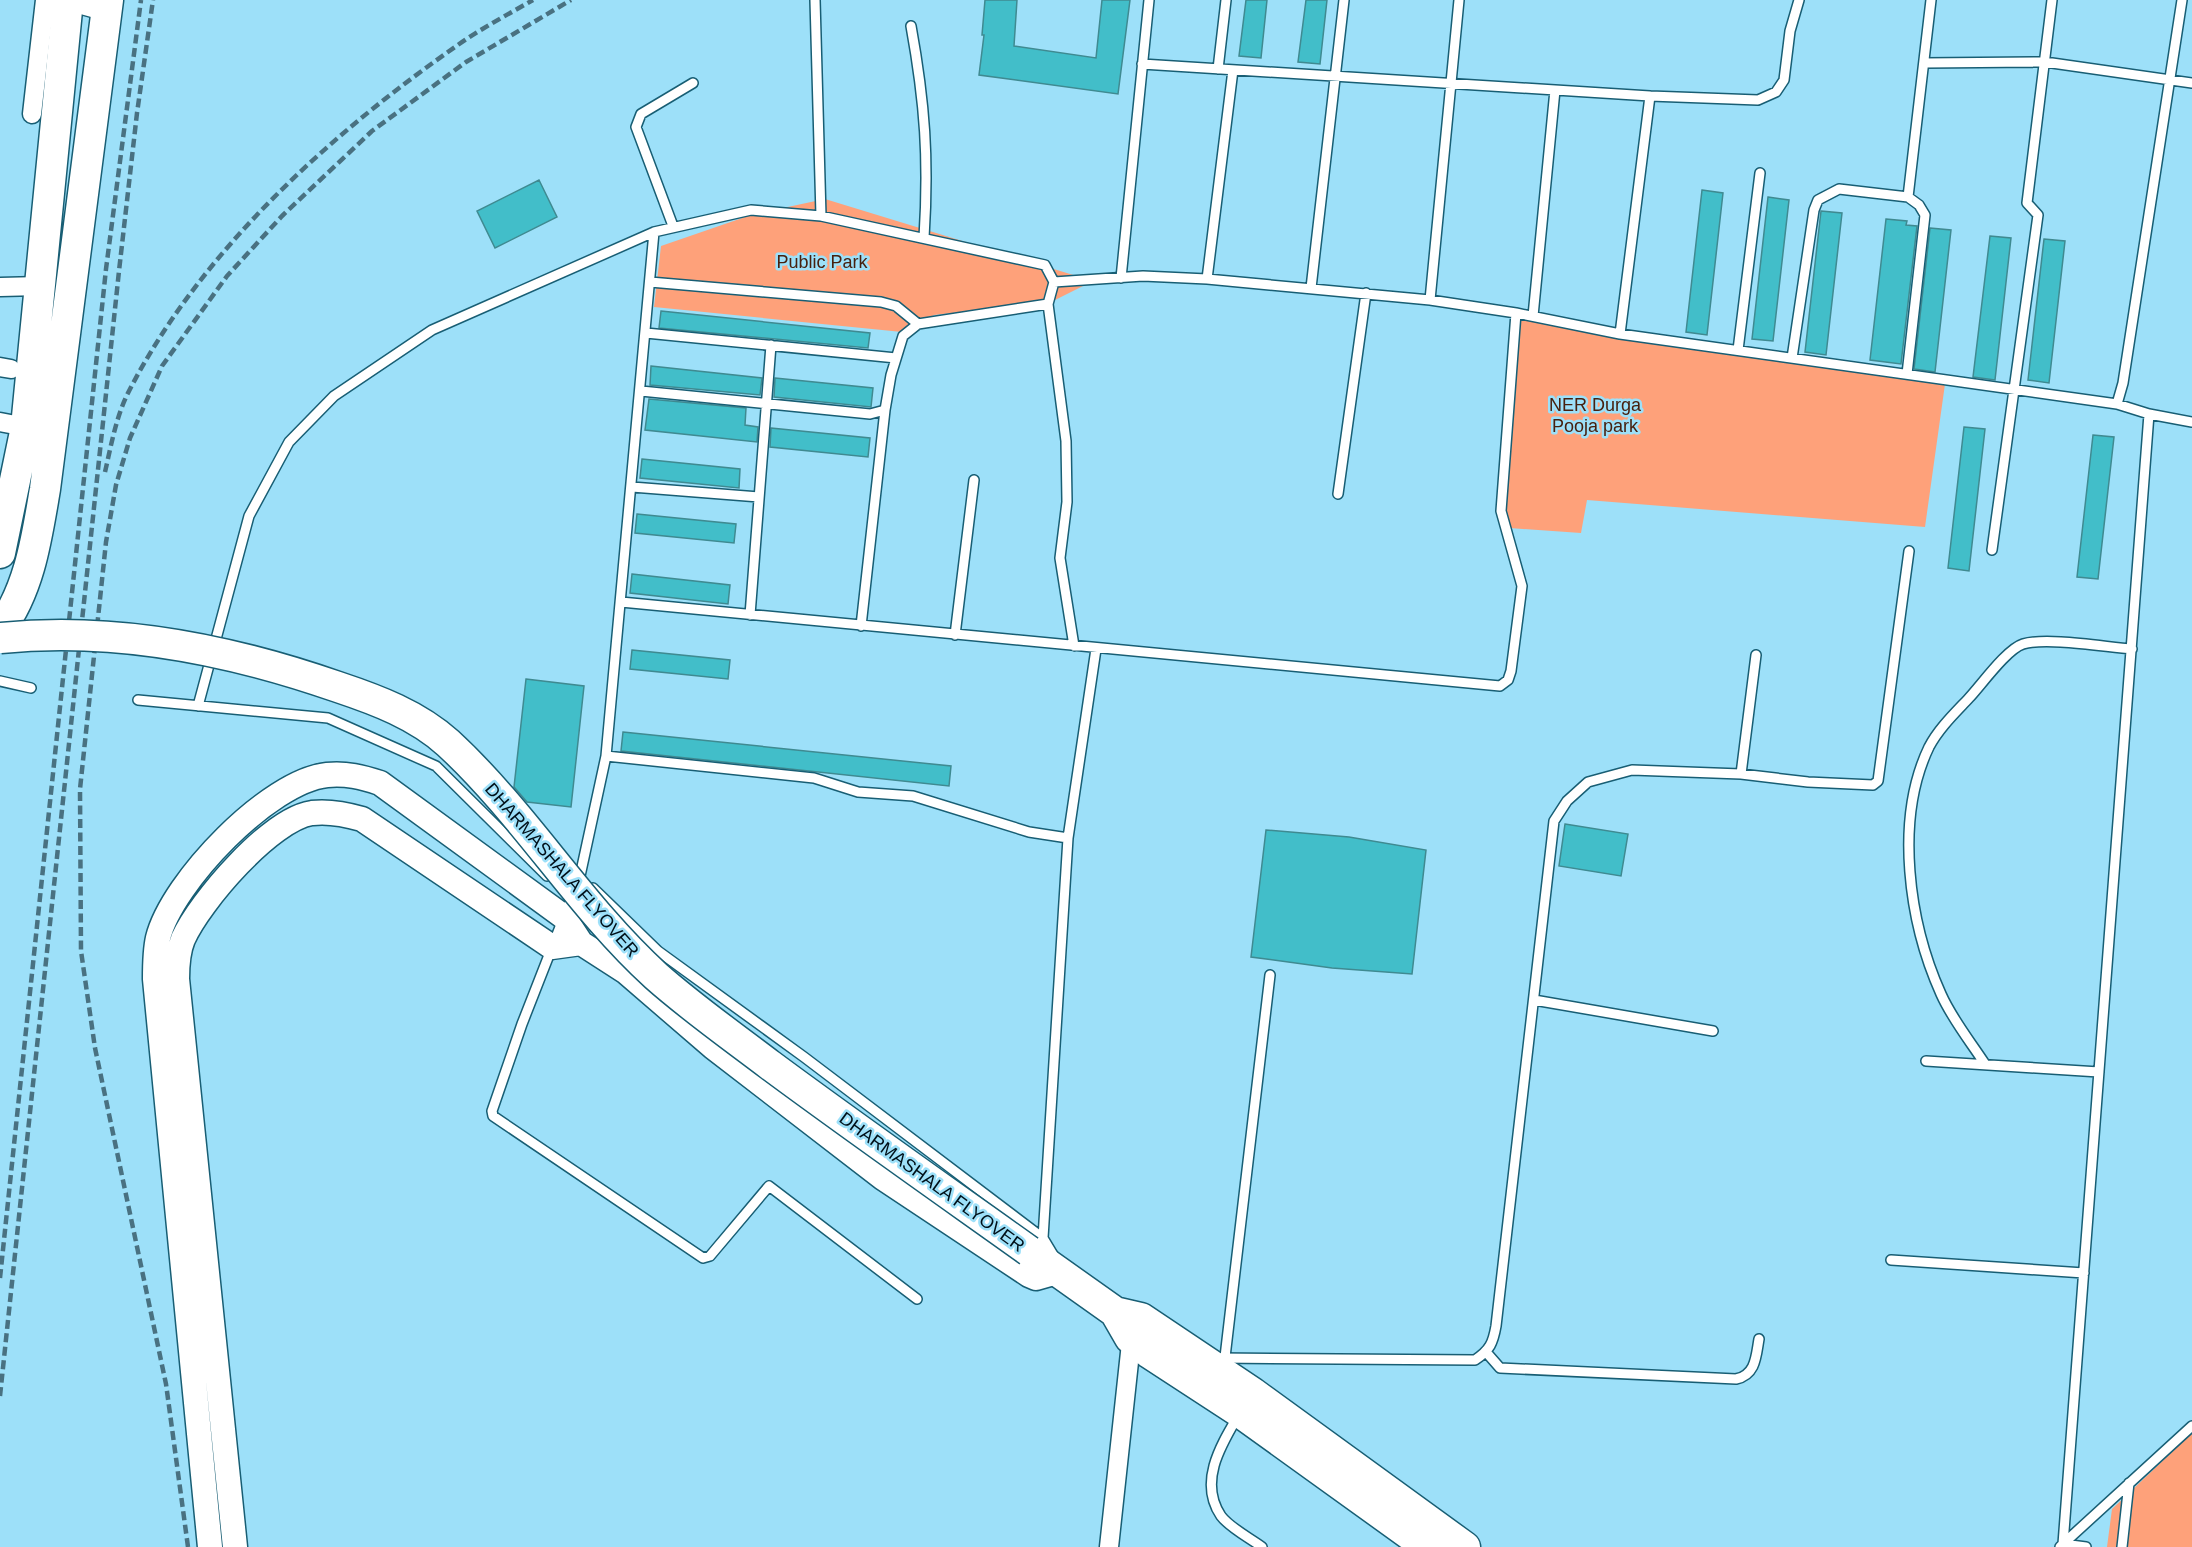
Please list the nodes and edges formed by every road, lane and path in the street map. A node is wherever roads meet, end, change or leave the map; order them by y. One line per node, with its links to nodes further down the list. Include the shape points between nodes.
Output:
1 (45, 0): 26 (street)
2 (67, 0): 12 (street); 37 (main road)
3 (815, 0): 29 (lane)
4 (1149, 0): 16 (lane)
5 (1226, 0): 17 (lane)
6 (1344, 0): 19 (lane)
7 (1459, 0): 23 (lane)
8 (1799, 0): 25 (lane, via 1790,31 1784,80 1776,92 1758,100)
9 (1931, 0): 15 (lane)
10 (2052, 0): 14 (lane)
11 (2182, 0): 20 (lane)
12 (108, 6): 71 (main road, via 43,501 20,593)
13 (911, 26): 32 (lane, via 923,94 927,151)
14 (2045, 62): 15 (lane); 20 (lane); 53 (lane, via 2027,203 2038,214)
15 (1925, 63): 28 (lane)
16 (1142, 64): 17 (lane); 33 (lane)
17 (1218, 69): 18 (lane)
18 (1233, 70): 19 (lane); 34 (lane)
19 (1336, 76): 23 (lane); 39 (lane)
20 (2171, 80): 22 (lane); 56 (lane)
21 (693, 83): 30 (lane, via 636,120)
22 (2192, 83)
23 (1452, 84): 24 (lane); 41 (lane)
24 (1555, 90): 25 (lane); 44 (lane)
25 (1650, 96): 47 (lane)
26 (32, 114)
27 (1760, 172): 49 (lane)
28 (1908, 196): 51 (lane, via 1839,189 1818,200); 52 (lane, via 1925,215)
29 (821, 216): 30 (lane, via 752,210); 32 (lane)
30 (673, 226): 31 (lane)
31 (654, 232): 35 (lane); 81 (lane, via 432,330 334,396 289,442 249,516)
32 (924, 238): 36 (lane, via 1045,265)
33 (1121, 278): 34 (lane); 36 (lane)
34 (1207, 279): 39 (lane)
35 (650, 282): 45 (lane, via 881,302 896,306); 46 (lane)
36 (1054, 282): 42 (lane)
37 (40, 286): 38 (street); 60 (main road)
38 (0, 287)
39 (1311, 288): 40 (lane)
40 (1366, 292): 41 (lane); 63 (lane)
41 (1430, 300): 43 (lane)
42 (1048, 304): 45 (lane); 74 (lane, via 1066,441 1067,502 1060,558)
43 (1516, 313): 44 (lane); 75 (lane, via 1501,511 1522,586 1508,680 1500,686)
44 (1533, 316): 47 (lane)
45 (918, 324): 50 (lane, via 903,336)
46 (646, 333): 48 (lane); 54 (lane)
47 (1620, 334): 49 (lane)
48 (771, 345): 50 (lane); 55 (lane)
49 (1738, 350): 51 (lane)
50 (896, 358): 57 (lane)
51 (1792, 358): 52 (lane)
52 (1907, 374): 53 (lane)
53 (2016, 390): 56 (lane); 65 (lane)
54 (641, 391): 55 (lane); 62 (lane)
55 (767, 404): 57 (lane, via 870,414); 64 (lane)
56 (2117, 404): 58 (lane)
57 (885, 410): 70 (lane)
58 (2148, 414): 59 (lane); 76 (lane)
59 (2192, 422)
60 (13, 425): 67 (main road, via 13,502)
61 (974, 480): 72 (lane)
62 (632, 487): 64 (lane); 68 (lane)
63 (1338, 494)
64 (759, 497): 69 (lane)
65 (1992, 550)
66 (1909, 551): 83 (lane, via 1878,781 1864,786)
67 (0, 553)
68 (621, 602): 69 (lane); 82 (lane)
69 (750, 615): 70 (lane)
70 (861, 626): 72 (lane)
71 (0, 629)
72 (955, 635): 74 (lane)
73 (0, 638): 98 (main road, DHARMASHALA FLYOVER, bridge, via 85,634 176,644 320,681 368,697 417,720 447,742 520,818 624,944 656,976 798,1086)
74 (1074, 646): 75 (lane)
75 (1096, 649): 84 (lane)
76 (2132, 649): 96 (lane, via 2034,642 2016,647 1940,729 1929,748 1917,782 1910,830 1910,874 1917,921 1942,996); 97 (lane)
77 (1756, 656): 83 (lane)
78 (0, 681): 79 (lane)
79 (31, 688)
80 (138, 700): 81 (lane)
81 (198, 706): 86 (lane, via 328,718 436,766)
82 (606, 756): 84 (lane, via 814,778 858,792 913,796 1029,832); 85 (lane)
83 (1741, 774): 93 (lane, via 1632,770 1588,782 1567,801 1554,821)
84 (1068, 838): 98 (lane)
85 (580, 876): 87 (lane); 98 (lane, via 658,951 804,1056)
86 (555, 884)
87 (569, 904): 88 (street); 90 (lane); 111 (street, via 380,783 353,775 316,778 276,796 225,838 184,885 158,938 155,979)
88 (581, 943): 90 (street); 91 (street)
89 (605, 945): 91 (lane)
90 (552, 946): 102 (lane, via 492,1111 495,1120 706,1259 766,1188 773,1187); 112 (street, via 362,819 339,813 311,813 283,825 236,865 183,939 177,979)
91 (626, 972): 100 (street, via 712,1047 883,1178 1029,1275 1036,1278)
92 (1270, 975): 106 (lane)
93 (1534, 1000): 94 (lane); 105 (lane, via 1496,1326 1493,1344)
94 (1713, 1031)
95 (1926, 1061): 96 (lane)
96 (1984, 1064): 97 (lane)
97 (2099, 1072): 101 (lane)
98 (1036, 1244): 100 (main road, DHARMASHALA FLYOVER)
99 (1891, 1260): 101 (lane)
100 (1057, 1272): 103 (main road, DHARMASHALA FLYOVER)
101 (2084, 1273): 110 (lane)
102 (917, 1299)
103 (1129, 1323): 106 (main road); 107 (main road, via 1149,1353); 113 (street)
104 (1759, 1339): 105 (lane, via 1752,1371 1736,1379 1500,1368)
105 (1486, 1352): 106 (lane, via 1475,1360)
106 (1213, 1358): 107 (main road)
107 (1247, 1403): 114 (lane, via 1212,1467 1215,1501 1222,1517); 115 (main road); 116 (main road)
108 (2192, 1426): 109 (lane)
109 (2129, 1483): 110 (lane); 118 (lane)
110 (2061, 1546): 117 (lane)
111 (210, 1547)
112 (235, 1547)
113 (1109, 1547)
114 (1262, 1547)
115 (1427, 1547)
116 (1466, 1547)
117 (2086, 1547)
118 (2122, 1547)

